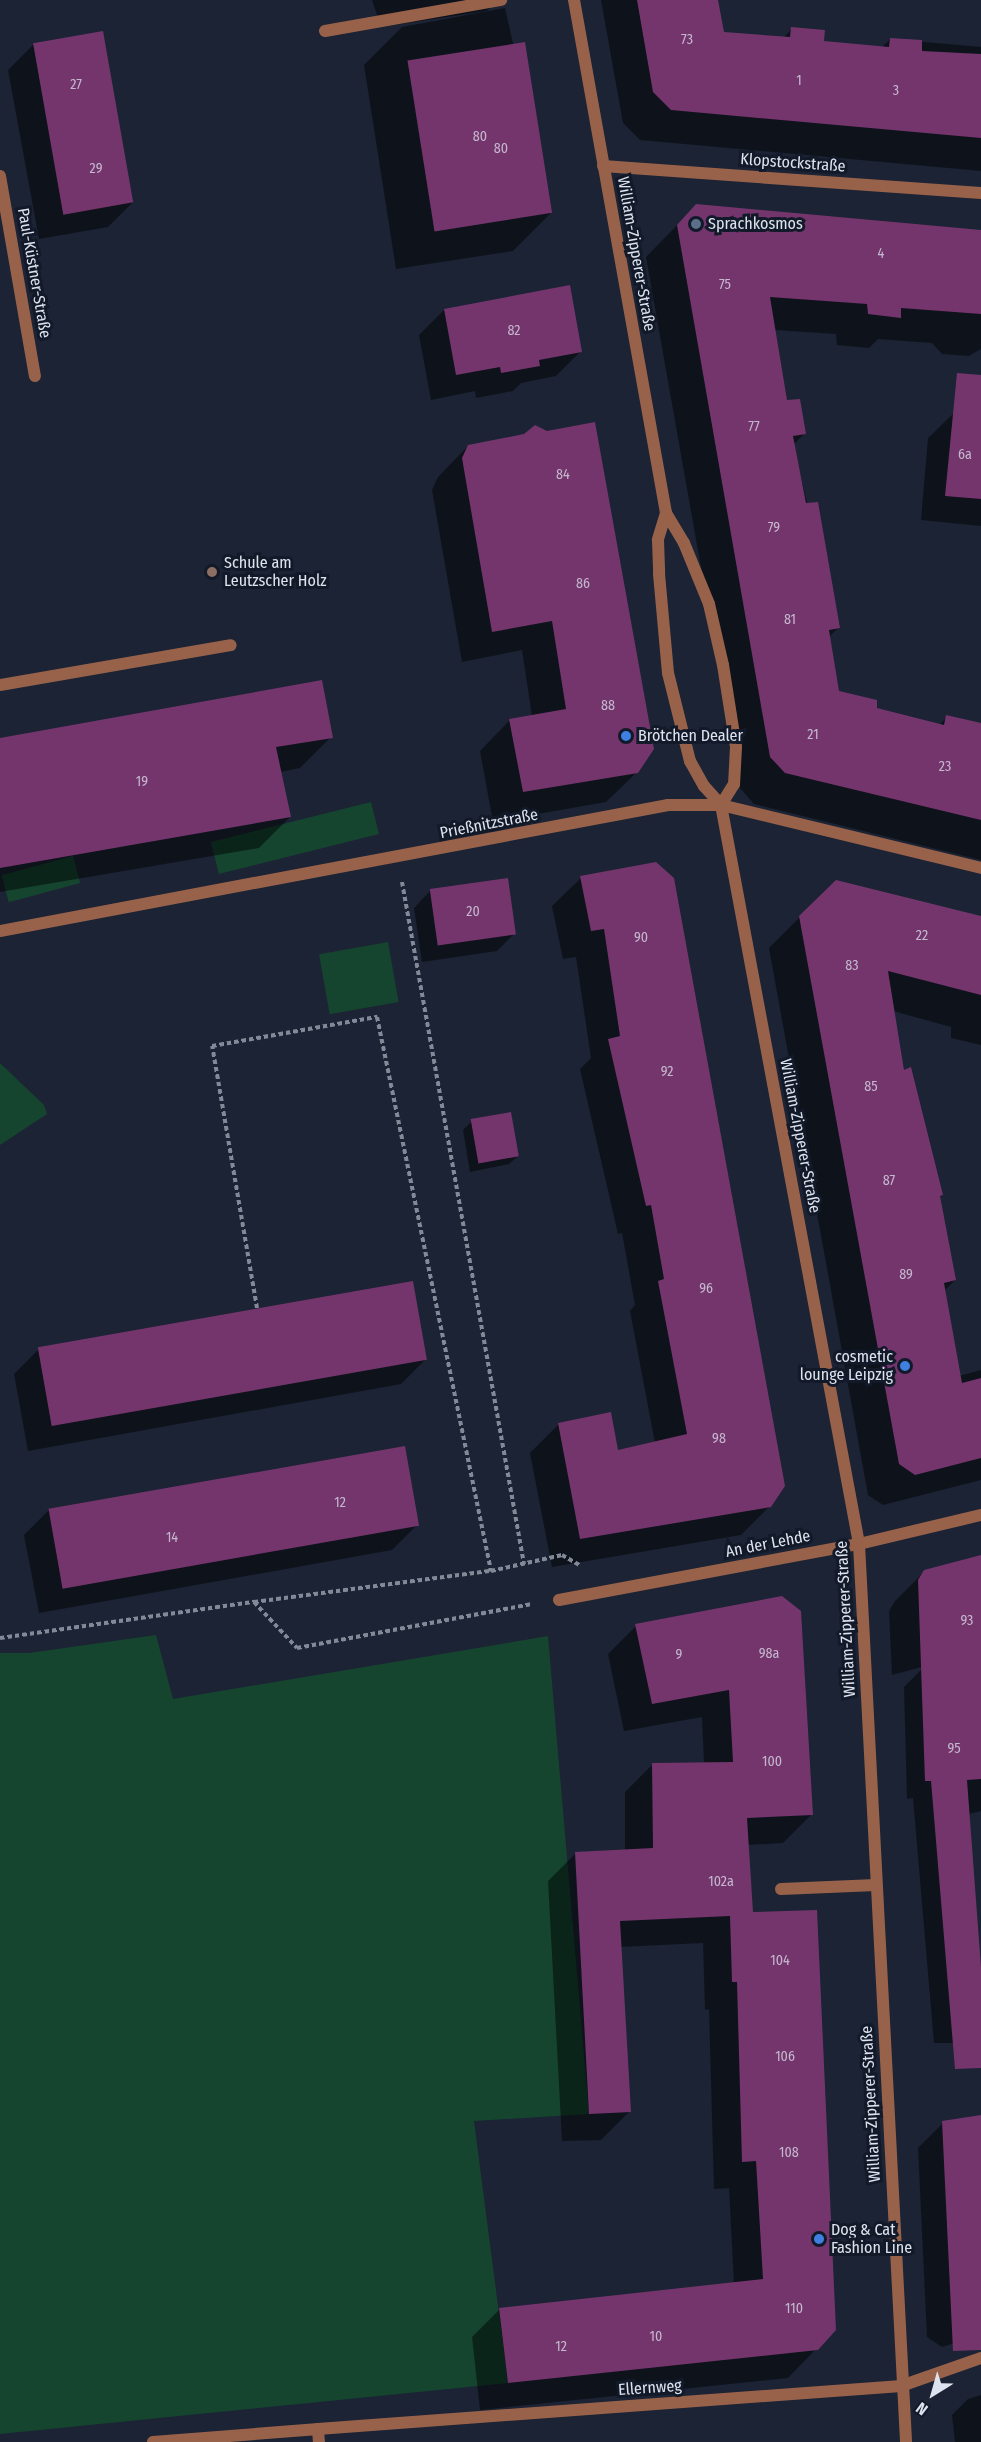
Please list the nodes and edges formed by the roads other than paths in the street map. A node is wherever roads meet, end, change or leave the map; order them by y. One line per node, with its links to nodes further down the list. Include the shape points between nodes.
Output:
1 (501, 0): 3 (street)
2 (574, 0): 4 (street, William-Zipperer-Straße)
3 (325, 31)
4 (603, 166): 6 (street, Klopstockstraße); 8 (street, William-Zipperer-Straße)
5 (0, 176): 7 (street, Paul-Küstner-Straße)
6 (981, 193)
7 (35, 376)
8 (666, 513): 11 (street, William-Zipperer-Straße, via 658,540 658,562 668,673 690,761); 11 (street, William-Zipperer-Straße, via 684,543 709,604 723,665 736,747 734,784)
9 (231, 645): 10 (street)
10 (0, 685)
11 (721, 805): 12 (street, Prießnitzstraße); 13 (street, Prießnitzstraße, via 668,806); 15 (street, William-Zipperer-Straße)
12 (981, 868)
13 (0, 931)
14 (981, 1515): 15 (street, An der Lehde)
15 (859, 1544): 16 (street, An der Lehde); 17 (street, William-Zipperer-Straße)
16 (559, 1600)
17 (876, 1885): 18 (street); 20 (street, William-Zipperer-Straße)
18 (781, 1889)
19 (981, 2358): 20 (street, Ellernweg)
20 (901, 2386): 21 (street, Ellernweg); 23 (street, William-Zipperer-Straße)
21 (318, 2436): 22 (street, Ellernweg)
22 (153, 2442)
23 (906, 2442)

